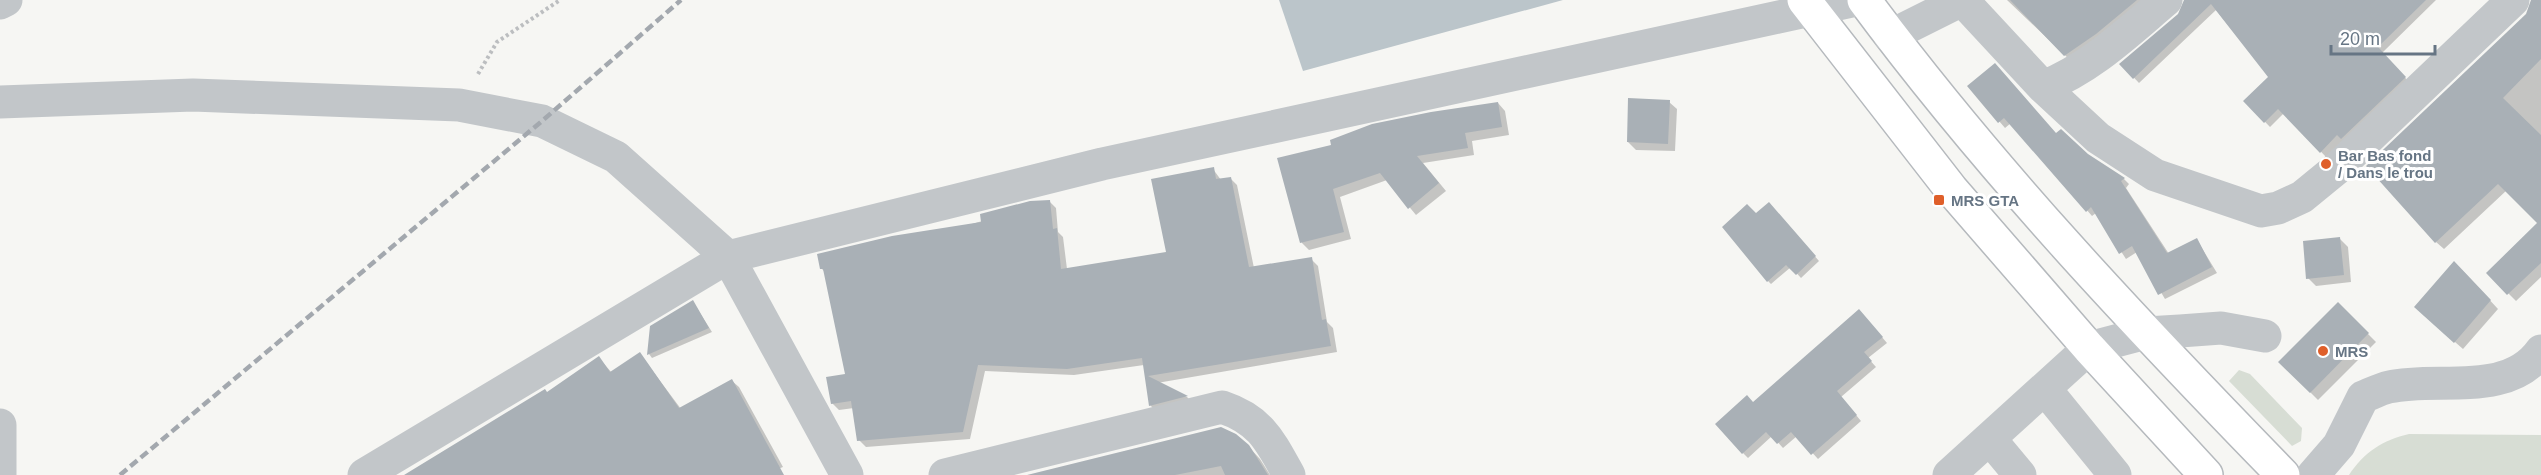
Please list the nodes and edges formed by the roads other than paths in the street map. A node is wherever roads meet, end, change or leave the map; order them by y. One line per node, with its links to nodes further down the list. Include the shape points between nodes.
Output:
1 (6, 0): 7 (street)
2 (1857, 0): 8 (street)
3 (1864, 0): 9 (main road)
4 (2166, 0): 10 (street, via 2114,46 2064,79)
5 (2513, 0): 10 (street, via 2335,170 2302,196 2278,208 2261,211 2155,175 2098,138)
6 (1964, 2): 9 (street); 10 (street)
7 (0, 3)
8 (1808, 6): 12 (street, via 1102,164); 15 (main road, via 1952,189)
9 (1890, 36): 13 (main road, via 1988,158)
10 (2043, 87)
11 (0, 102): 12 (street, via 193,94 459,105 542,121 616,157)
12 (728, 257): 21 (street); 22 (street)
13 (2146, 333): 14 (street, via 2221,328); 15 (street); 29 (main road)
14 (2265, 336)
15 (2089, 348): 17 (street); 28 (main road)
16 (2538, 361): 30 (street, via 2502,379 2389,387 2363,397 2339,445)
17 (2045, 389): 19 (street); 27 (street)
18 (0, 425): 20 (street)
19 (1990, 439): 25 (street); 26 (street)
20 (0, 475)
21 (364, 475)
22 (847, 475)
23 (945, 475): 24 (street, via 1222,407 1242,414 1258,426)
24 (1289, 475)
25 (1948, 475)
26 (2020, 475)
27 (2115, 475)
28 (2206, 475)
29 (2283, 475)
30 (2313, 475)

